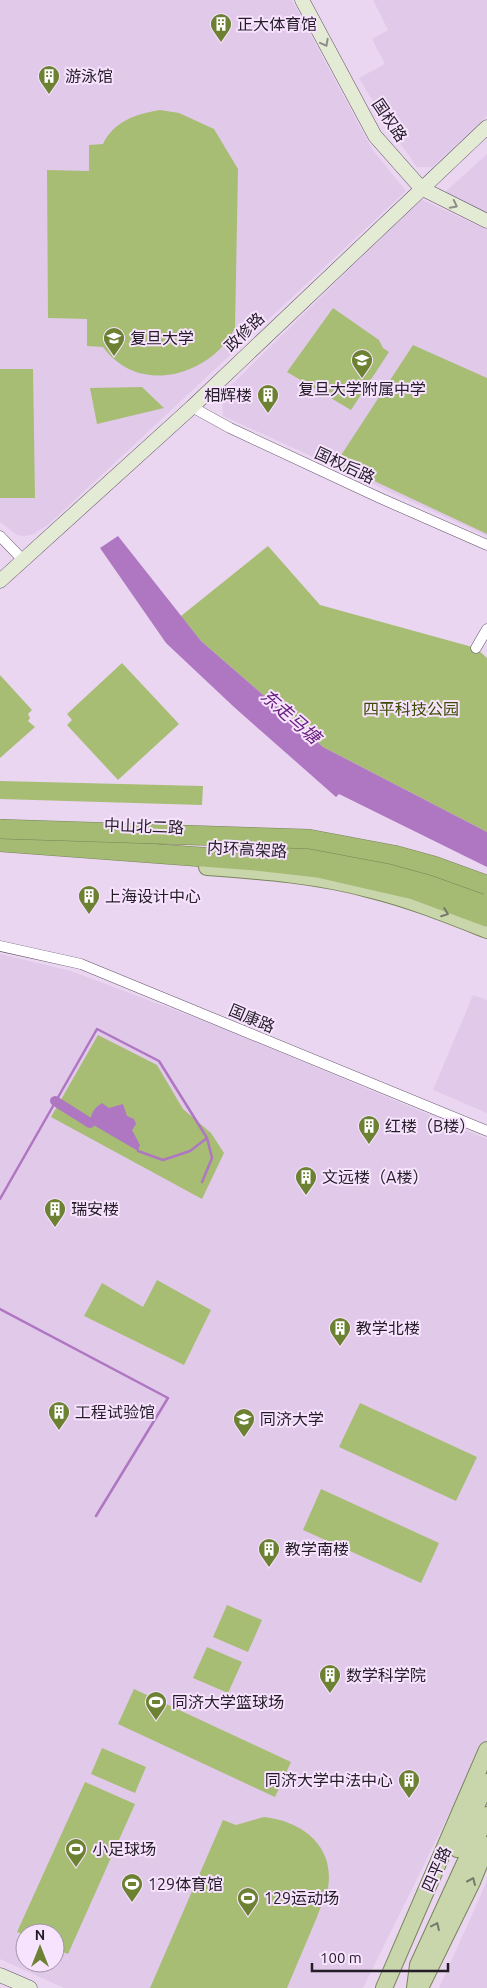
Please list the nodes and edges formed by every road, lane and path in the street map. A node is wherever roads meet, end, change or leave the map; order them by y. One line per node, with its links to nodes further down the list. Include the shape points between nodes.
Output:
1 (302, 0): 3 (street, 国权路, one-way to 3, via 376,136)
2 (487, 127): 3 (street, 政修路)
3 (421, 188): 4 (street, 国权路, one-way to 4); 5 (street, 政修路)
4 (487, 221)
5 (192, 407): 7 (street, 国权后路, via 362,490); 8 (street, 政修路)
6 (0, 536): 8 (street)
7 (487, 545)
8 (23, 560): 9 (street, 政修路)
9 (0, 581)
10 (487, 629): 11 (street)
11 (476, 648)
12 (0, 821): 17 (main road, 中山北二路, via 285,834 376,854)
13 (0, 829): 16 (highway, 内环高架路, bridge, via 309,840 394,855)
14 (0, 841): 17 (highway, 内环高架路, via 320,854 409,872); 18 (highway, via 294,865 342,872 414,890)
15 (0, 850): 19 (main road, 中山北二路, one-way to 19, via 311,877 418,903)
16 (487, 885)
17 (487, 898)
18 (487, 917)
19 (487, 930)
20 (0, 946): 21 (street, 国康路, via 81,964)
21 (487, 1131)
22 (487, 1750): 26 (main road, 四平路)
23 (487, 1782): 26 (main road, via 414,1944)
24 (487, 1815): 30 (main road, one-way to 24, via 418,1965)
25 (487, 1845): 31 (main road, one-way to 25)
26 (394, 1964): 29 (main road, 四平路)
27 (0, 1974): 28 (street)
28 (30, 1988)
29 (384, 1988)
30 (415, 1988)
31 (420, 1988)

